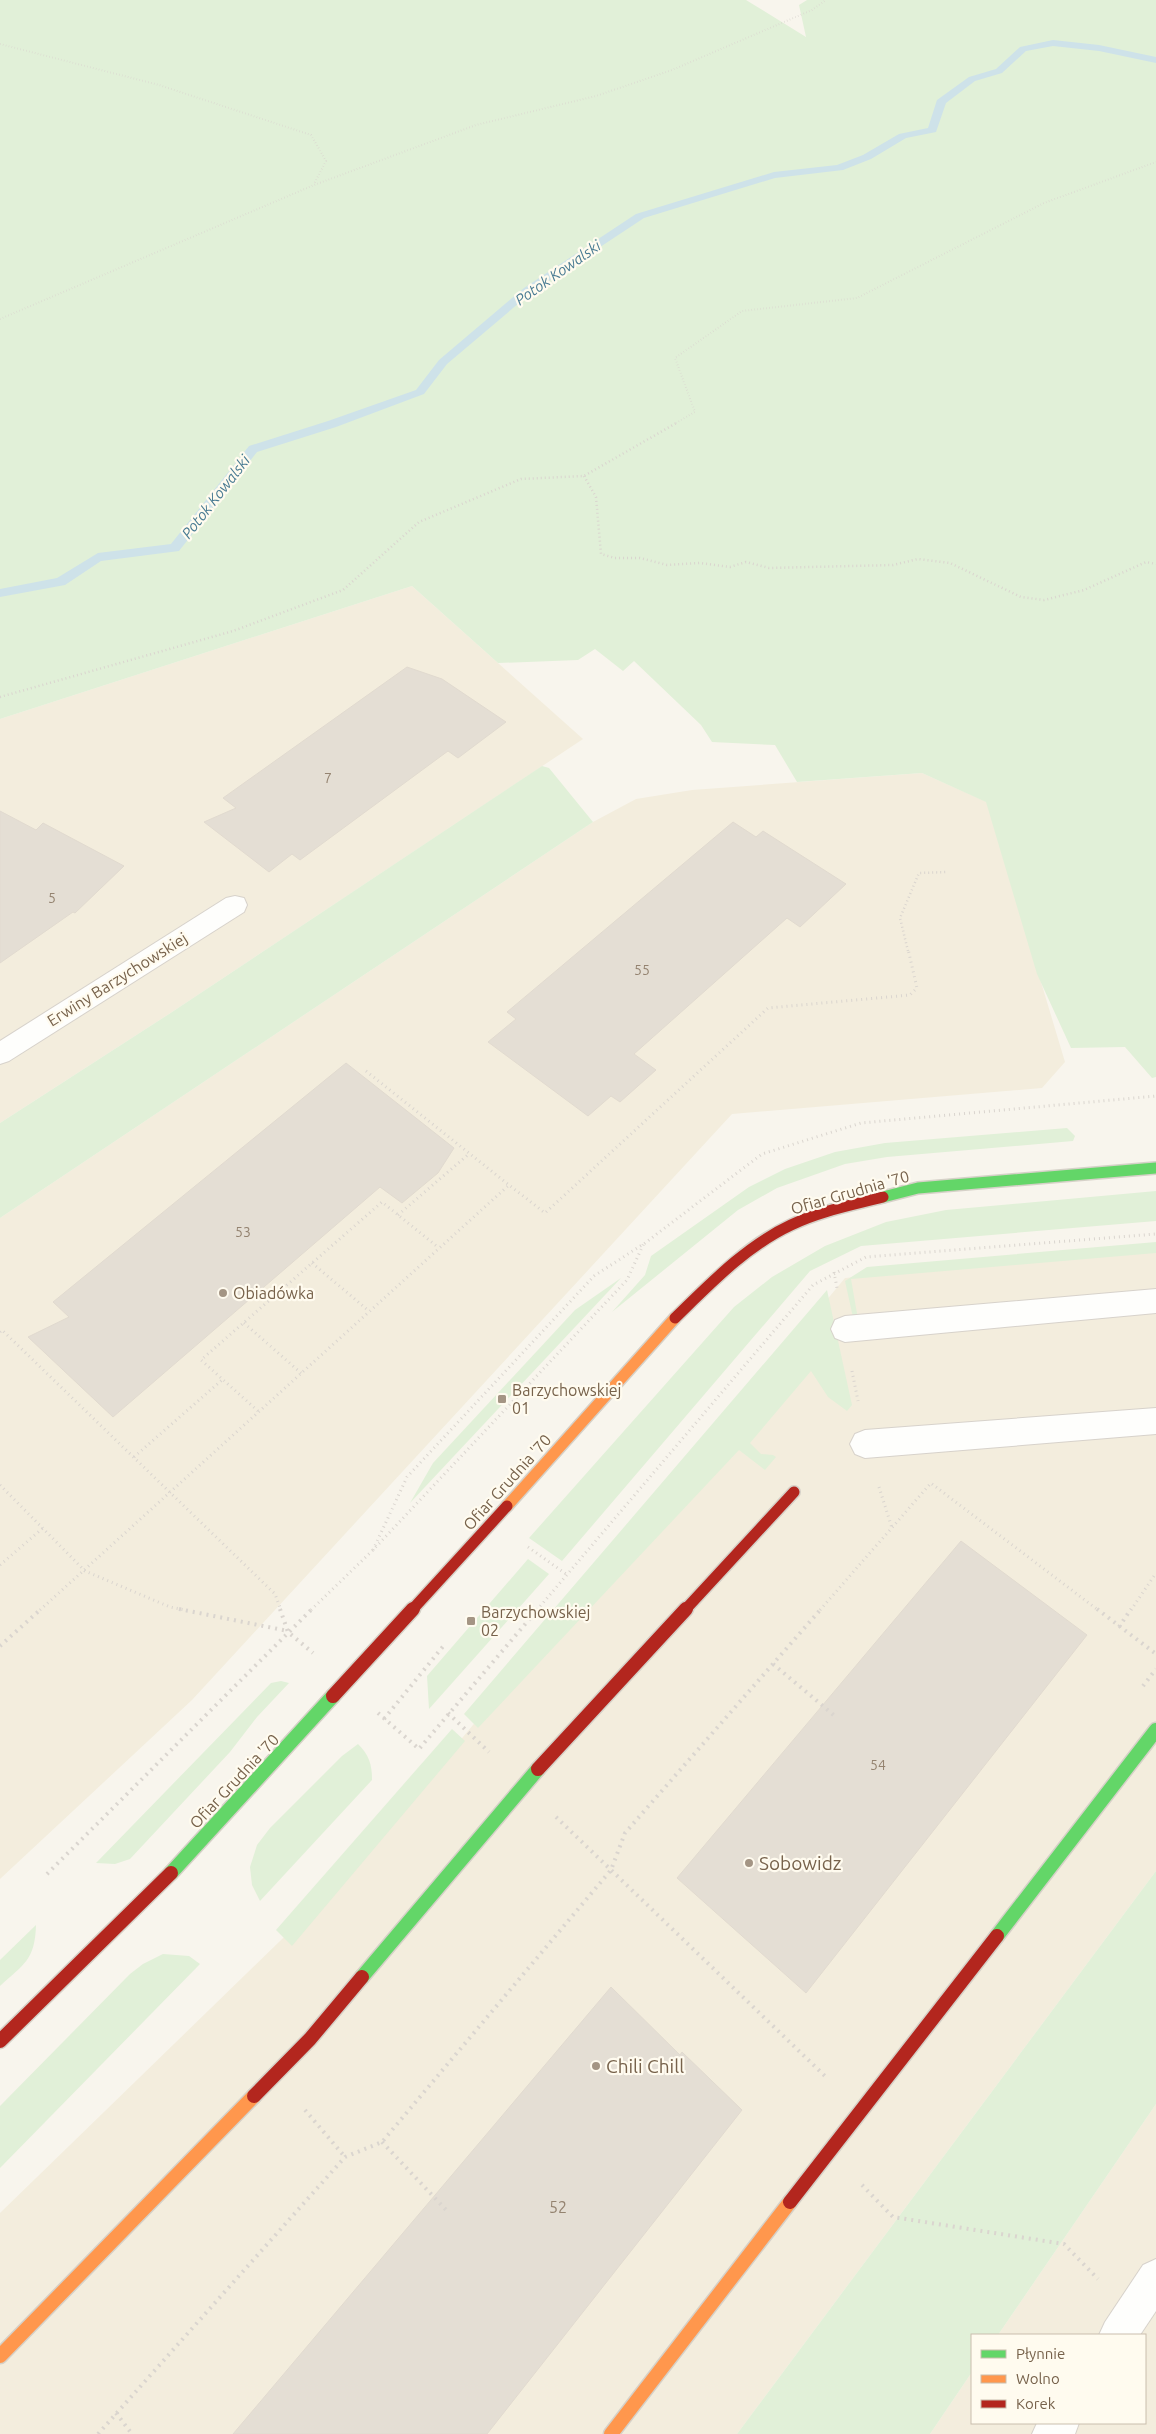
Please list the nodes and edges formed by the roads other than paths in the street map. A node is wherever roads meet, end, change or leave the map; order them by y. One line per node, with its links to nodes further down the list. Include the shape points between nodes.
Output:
1 (235, 905): 2 (street, Erwiny Barzychowskiej)
2 (0, 1054)
3 (1156, 1168): 10 (street, Ofiar Grudnia '70, via 918,1188 828,1212 782,1229 728,1267 674,1318 555,1454 168,1877)
4 (1156, 1301): 5 (street)
5 (845, 1329)
6 (1156, 1421): 7 (street)
7 (865, 1444)
8 (794, 1492): 13 (street, via 523,1785 316,2032)
9 (1156, 1730): 14 (street)
10 (0, 2041)
11 (1156, 2278): 12 (street)
12 (1119, 2334)
13 (0, 2356)
14 (611, 2434)

